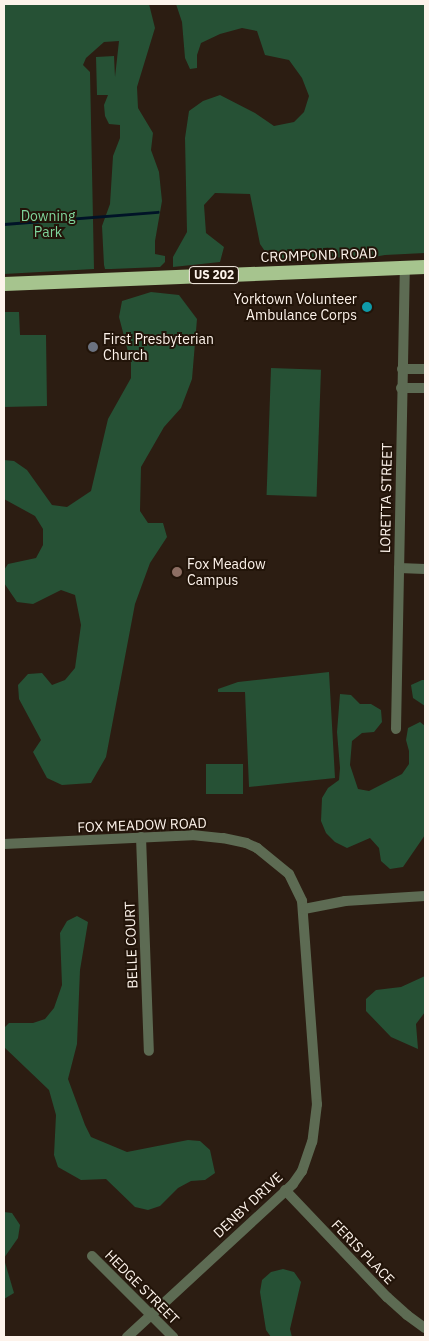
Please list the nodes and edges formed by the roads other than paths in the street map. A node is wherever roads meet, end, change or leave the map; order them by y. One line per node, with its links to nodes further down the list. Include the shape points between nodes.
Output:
1 (425, 267): 2 (highway, CROMPOND ROAD / US 202)
2 (405, 268): 3 (highway, CROMPOND ROAD / US 202); 4 (street, LORETTA STREET)
3 (4, 284)
4 (402, 369): 5 (street); 6 (street, LORETTA STREET)
5 (425, 369)
6 (401, 388): 7 (street); 8 (street, LORETTA STREET)
7 (425, 388)
8 (399, 568): 9 (street); 10 (street, LORETTA STREET)
9 (425, 568)
10 (396, 728)
11 (142, 837): 12 (street, FOX MEADOW ROAD); 14 (street, FOX MEADOW ROAD, via 192,835 246,843 289,874); 15 (street, BELLE COURT)
12 (4, 844)
13 (425, 896): 14 (street, via 345,901)
14 (304, 909): 16 (street, DENBY DRIVE, via 316,1068 316,1124 302,1171)
15 (149, 1051)
16 (285, 1190): 18 (street, DENBY DRIVE); 19 (street, FERIS PLACE, via 386,1297)
17 (92, 1256): 18 (street, HEDGE STREET)
18 (150, 1314): 20 (street, DENBY DRIVE); 21 (street, HEDGE STREET)
19 (425, 1328)
20 (127, 1337)
21 (173, 1337)

